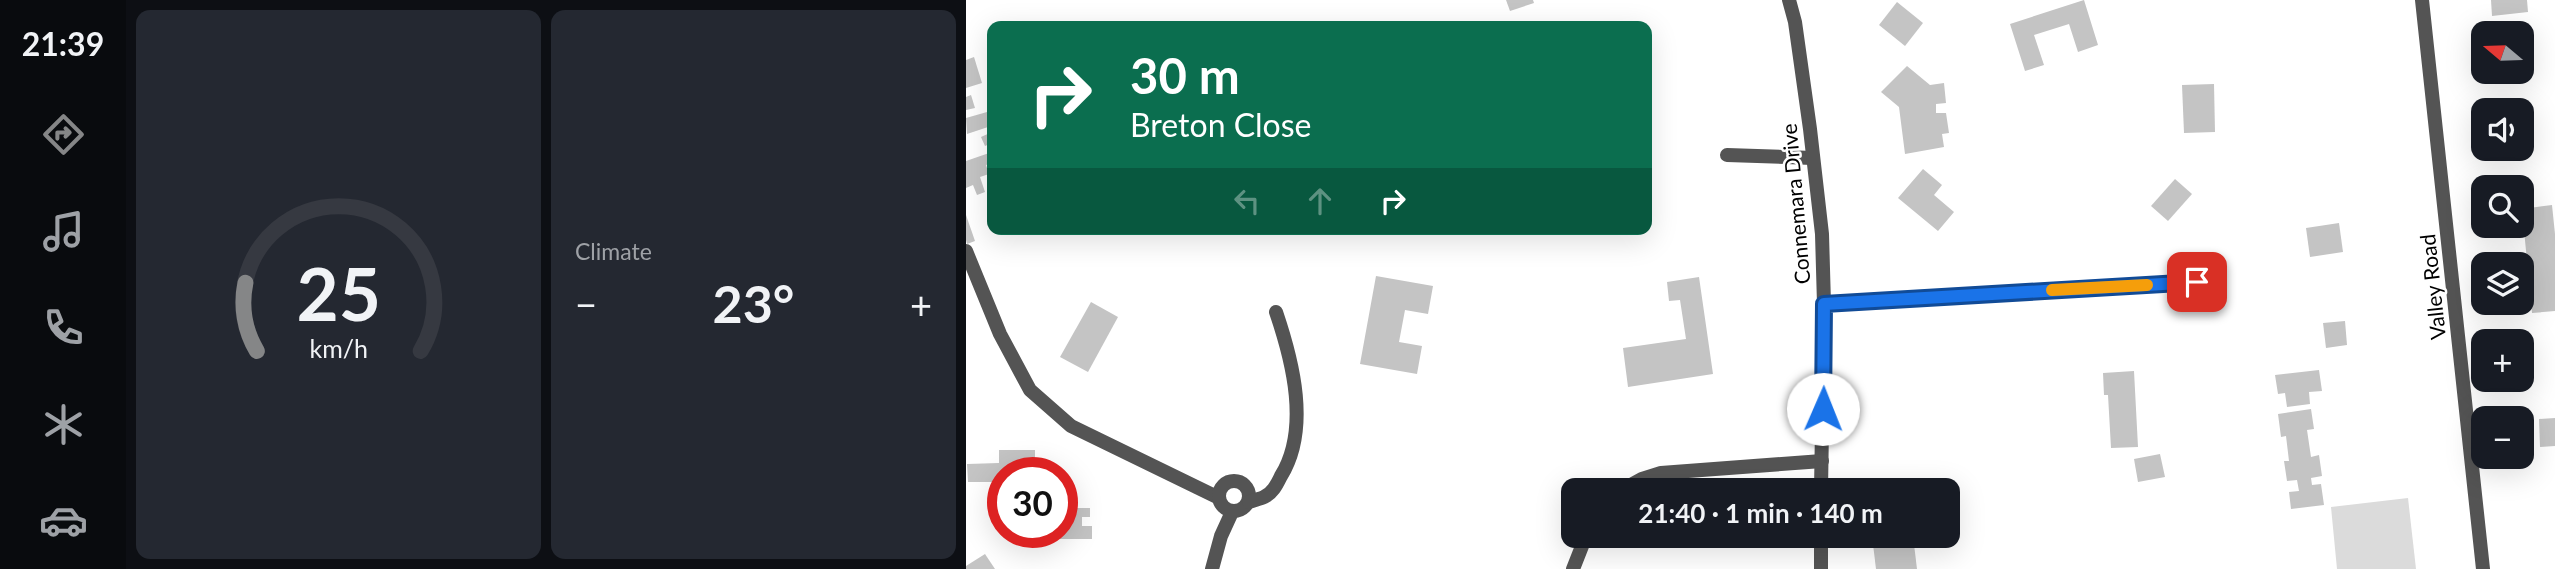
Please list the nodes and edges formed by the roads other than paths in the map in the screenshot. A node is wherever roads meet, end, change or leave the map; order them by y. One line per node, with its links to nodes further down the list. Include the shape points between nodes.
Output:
1 (1789, 0): 4 (street, Connemara Drive)
2 (2422, 0): 20 (street, Valley Road)
3 (1727, 155): 4 (street)
4 (1814, 158): 7 (street, Connemara Drive)
5 (966, 251): 12 (street, via 1000,334 1030,390 1071,426)
6 (2197, 282): 7 (street)
7 (1824, 304): 9 (street, Connemara Drive)
8 (1276, 312): 13 (street, via 1297,411 1294,451 1273,491)
9 (1822, 461): 10 (street); 11 (street, Connemara Drive)
10 (1645, 478)
11 (1821, 478)
12 (1219, 498): 13 (street, via 1224,485 1236,481 1248,488); 14 (street)
13 (1249, 502): 14 (street)
14 (1232, 512): 17 (street)
15 (1581, 548): 18 (street)
16 (1821, 548): 19 (street)
17 (1212, 569)
18 (1573, 569)
19 (1821, 569)
20 (2483, 569)

